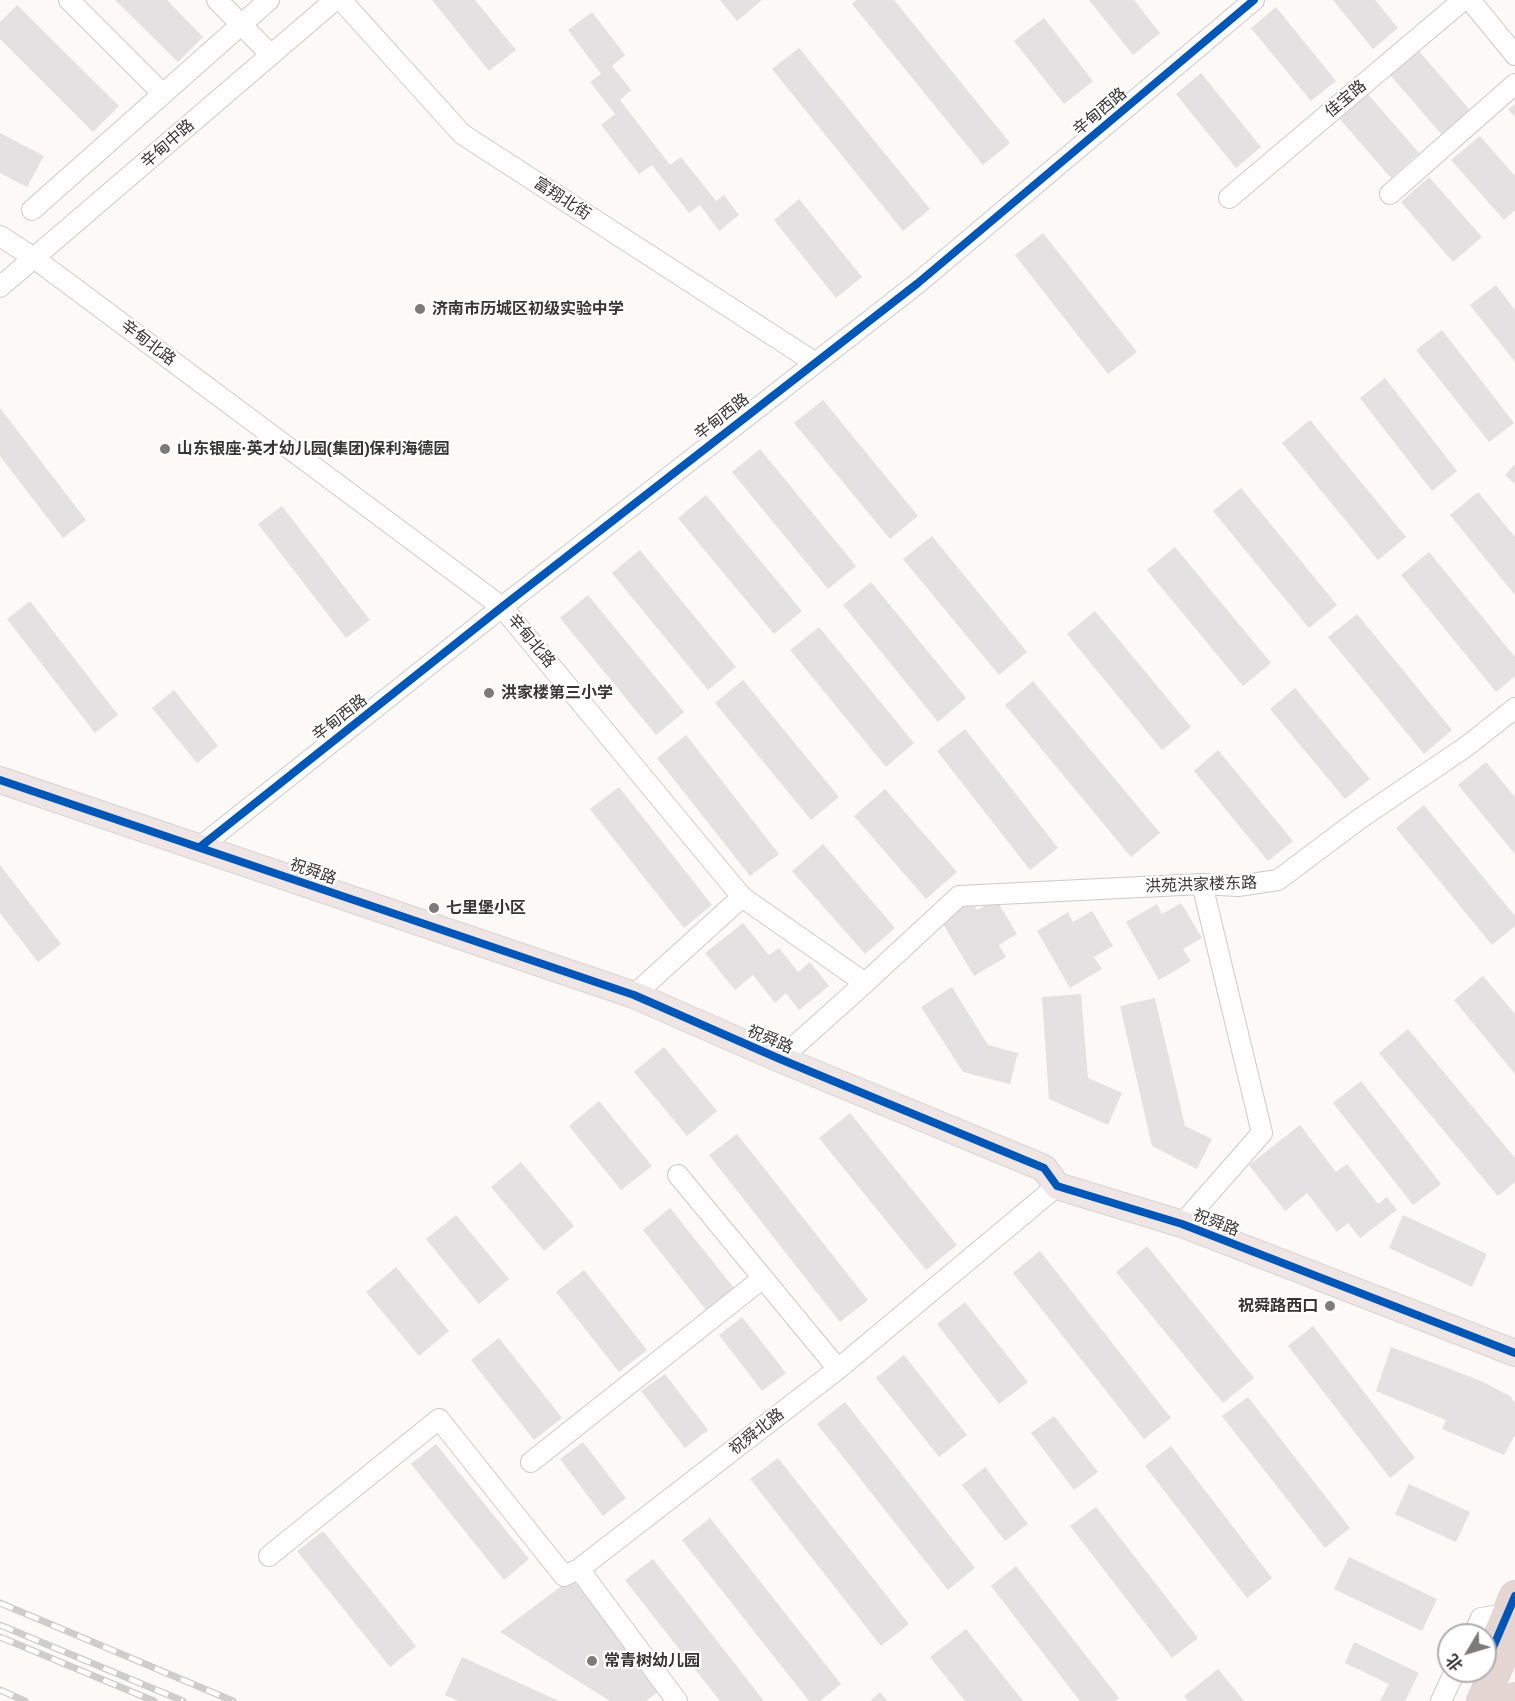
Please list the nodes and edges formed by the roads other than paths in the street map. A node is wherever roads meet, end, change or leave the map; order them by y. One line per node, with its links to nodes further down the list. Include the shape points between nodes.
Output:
1 (69, 0): 13 (street)
2 (217, 0): 9 (street)
3 (269, 0): 9 (street)
4 (335, 0): 10 (street, 辛甸中路)
5 (341, 0): 20 (street, 富翔北街, via 462,134)
6 (1254, 0): 20 (street, 辛甸西路, via 918,283)
7 (1462, 0): 15 (street, 佳宝路)
8 (1470, 0): 11 (street)
9 (241, 25): 10 (street); 13 (street)
10 (271, 55): 18 (street, 辛甸中路)
11 (1515, 55)
12 (1515, 84): 14 (street)
13 (163, 94): 16 (street)
14 (1390, 194)
15 (1228, 198)
16 (32, 210)
17 (0, 236): 18 (street, 辛甸北路)
18 (34, 258): 19 (street, 辛甸中路); 21 (street, 辛甸北路)
19 (0, 287)
20 (814, 362): 21 (street, 辛甸西路)
21 (502, 607): 24 (street, 辛甸西路); 26 (street, 辛甸北路)
22 (1515, 708): 25 (street, 洪苑洪家楼东路, via 1278,880 1238,886)
23 (0, 780): 24 (main road, 祝舜路)
24 (200, 847): 28 (main road, 祝舜路)
25 (1202, 884): 27 (street, 洪苑洪家楼东路, via 960,896); 32 (street, via 1262,1133)
26 (742, 897): 27 (street, 辛甸北路); 28 (street)
27 (865, 983): 29 (street)
28 (634, 995): 29 (main road, 祝舜路)
29 (780, 1059): 31 (main road, 祝舜路, via 1044,1168)
30 (678, 1175): 33 (street)
31 (1057, 1185): 32 (main road, 祝舜路); 35 (street, 祝舜北路)
32 (1182, 1224): 34 (main road, 祝舜路)
33 (763, 1278): 35 (street); 36 (street)
34 (1515, 1353)
35 (838, 1369): 38 (street, 祝舜北路)
36 (531, 1462)
37 (269, 1556): 38 (street, via 439,1419 564,1576)
38 (579, 1569): 44 (street)
39 (1512, 1613): 40 (street, via 1481,1618); 41 (highway); 47 (highway)
40 (1479, 1623)
41 (1497, 1642)
42 (1449, 1683): 45 (street)
43 (1478, 1683): 46 (highway)
44 (677, 1701)
45 (1441, 1701)
46 (1470, 1701)
47 (1482, 1701)

